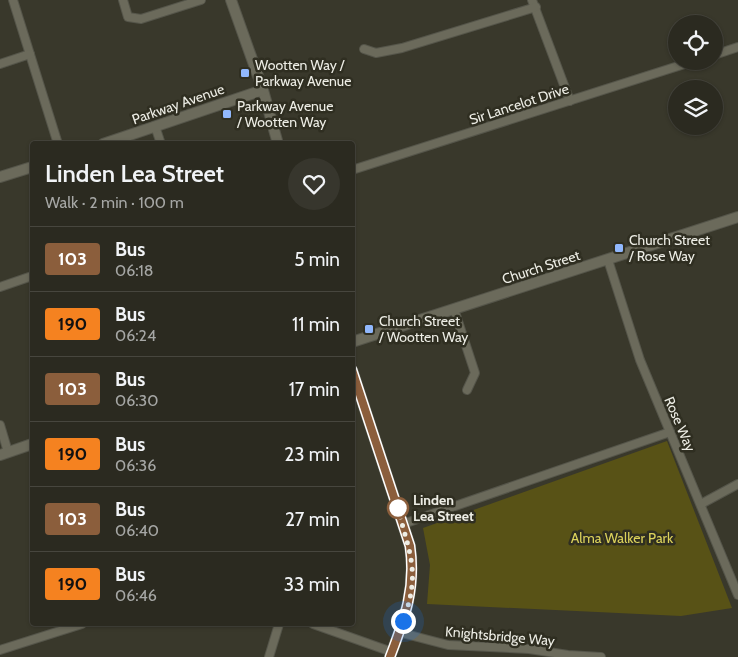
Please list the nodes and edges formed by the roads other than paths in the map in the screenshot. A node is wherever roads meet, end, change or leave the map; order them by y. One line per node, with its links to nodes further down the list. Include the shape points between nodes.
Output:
1 (13, 0): 9 (street)
2 (123, 0): 3 (street, via 128,16 141,20)
3 (202, 0)
4 (231, 0): 12 (street)
5 (534, 4): 7 (street, via 402,48 376,53); 13 (street)
6 (738, 47): 8 (street)
7 (364, 49)
8 (723, 52)
9 (30, 54): 10 (street); 15 (street)
10 (0, 64)
11 (668, 69): 13 (street, Sir Lancelot Drive)
12 (262, 90): 14 (street, Parkway Avenue); 18 (street)
13 (570, 101): 20 (street, Sir Lancelot Drive)
14 (155, 126): 16 (street, Parkway Avenue); 17 (street)
15 (57, 141)
16 (112, 141)
17 (160, 141)
18 (277, 141)
19 (30, 168): 21 (street)
20 (355, 169)
21 (0, 177)
22 (738, 217): 23 (street, Church Street)
23 (608, 260): 26 (street, Church Street); 31 (street, Rose Way, via 640,360)
24 (30, 277): 25 (street)
25 (0, 287)
26 (454, 309): 27 (street, Church Street); 29 (street, via 475,372)
27 (355, 341)
28 (355, 379): 36 (street)
29 (467, 390)
30 (0, 426): 33 (street)
31 (670, 432): 35 (street, Rose Way); 36 (street)
32 (30, 445): 33 (street)
33 (4, 453)
34 (738, 484): 35 (street)
35 (701, 504): 37 (street, Rose Way)
36 (403, 524): 41 (street, via 410,546 413,584)
37 (737, 591)
38 (76, 626): 43 (street)
39 (278, 626): 45 (street)
40 (318, 626): 44 (street)
41 (398, 632): 42 (street, Knightsbridge Way, via 448,645); 44 (street)
42 (494, 648): 46 (street); 47 (street, Knightsbridge Way)
43 (0, 650)
44 (391, 654)
45 (270, 657)
46 (494, 657)
47 (601, 657)

